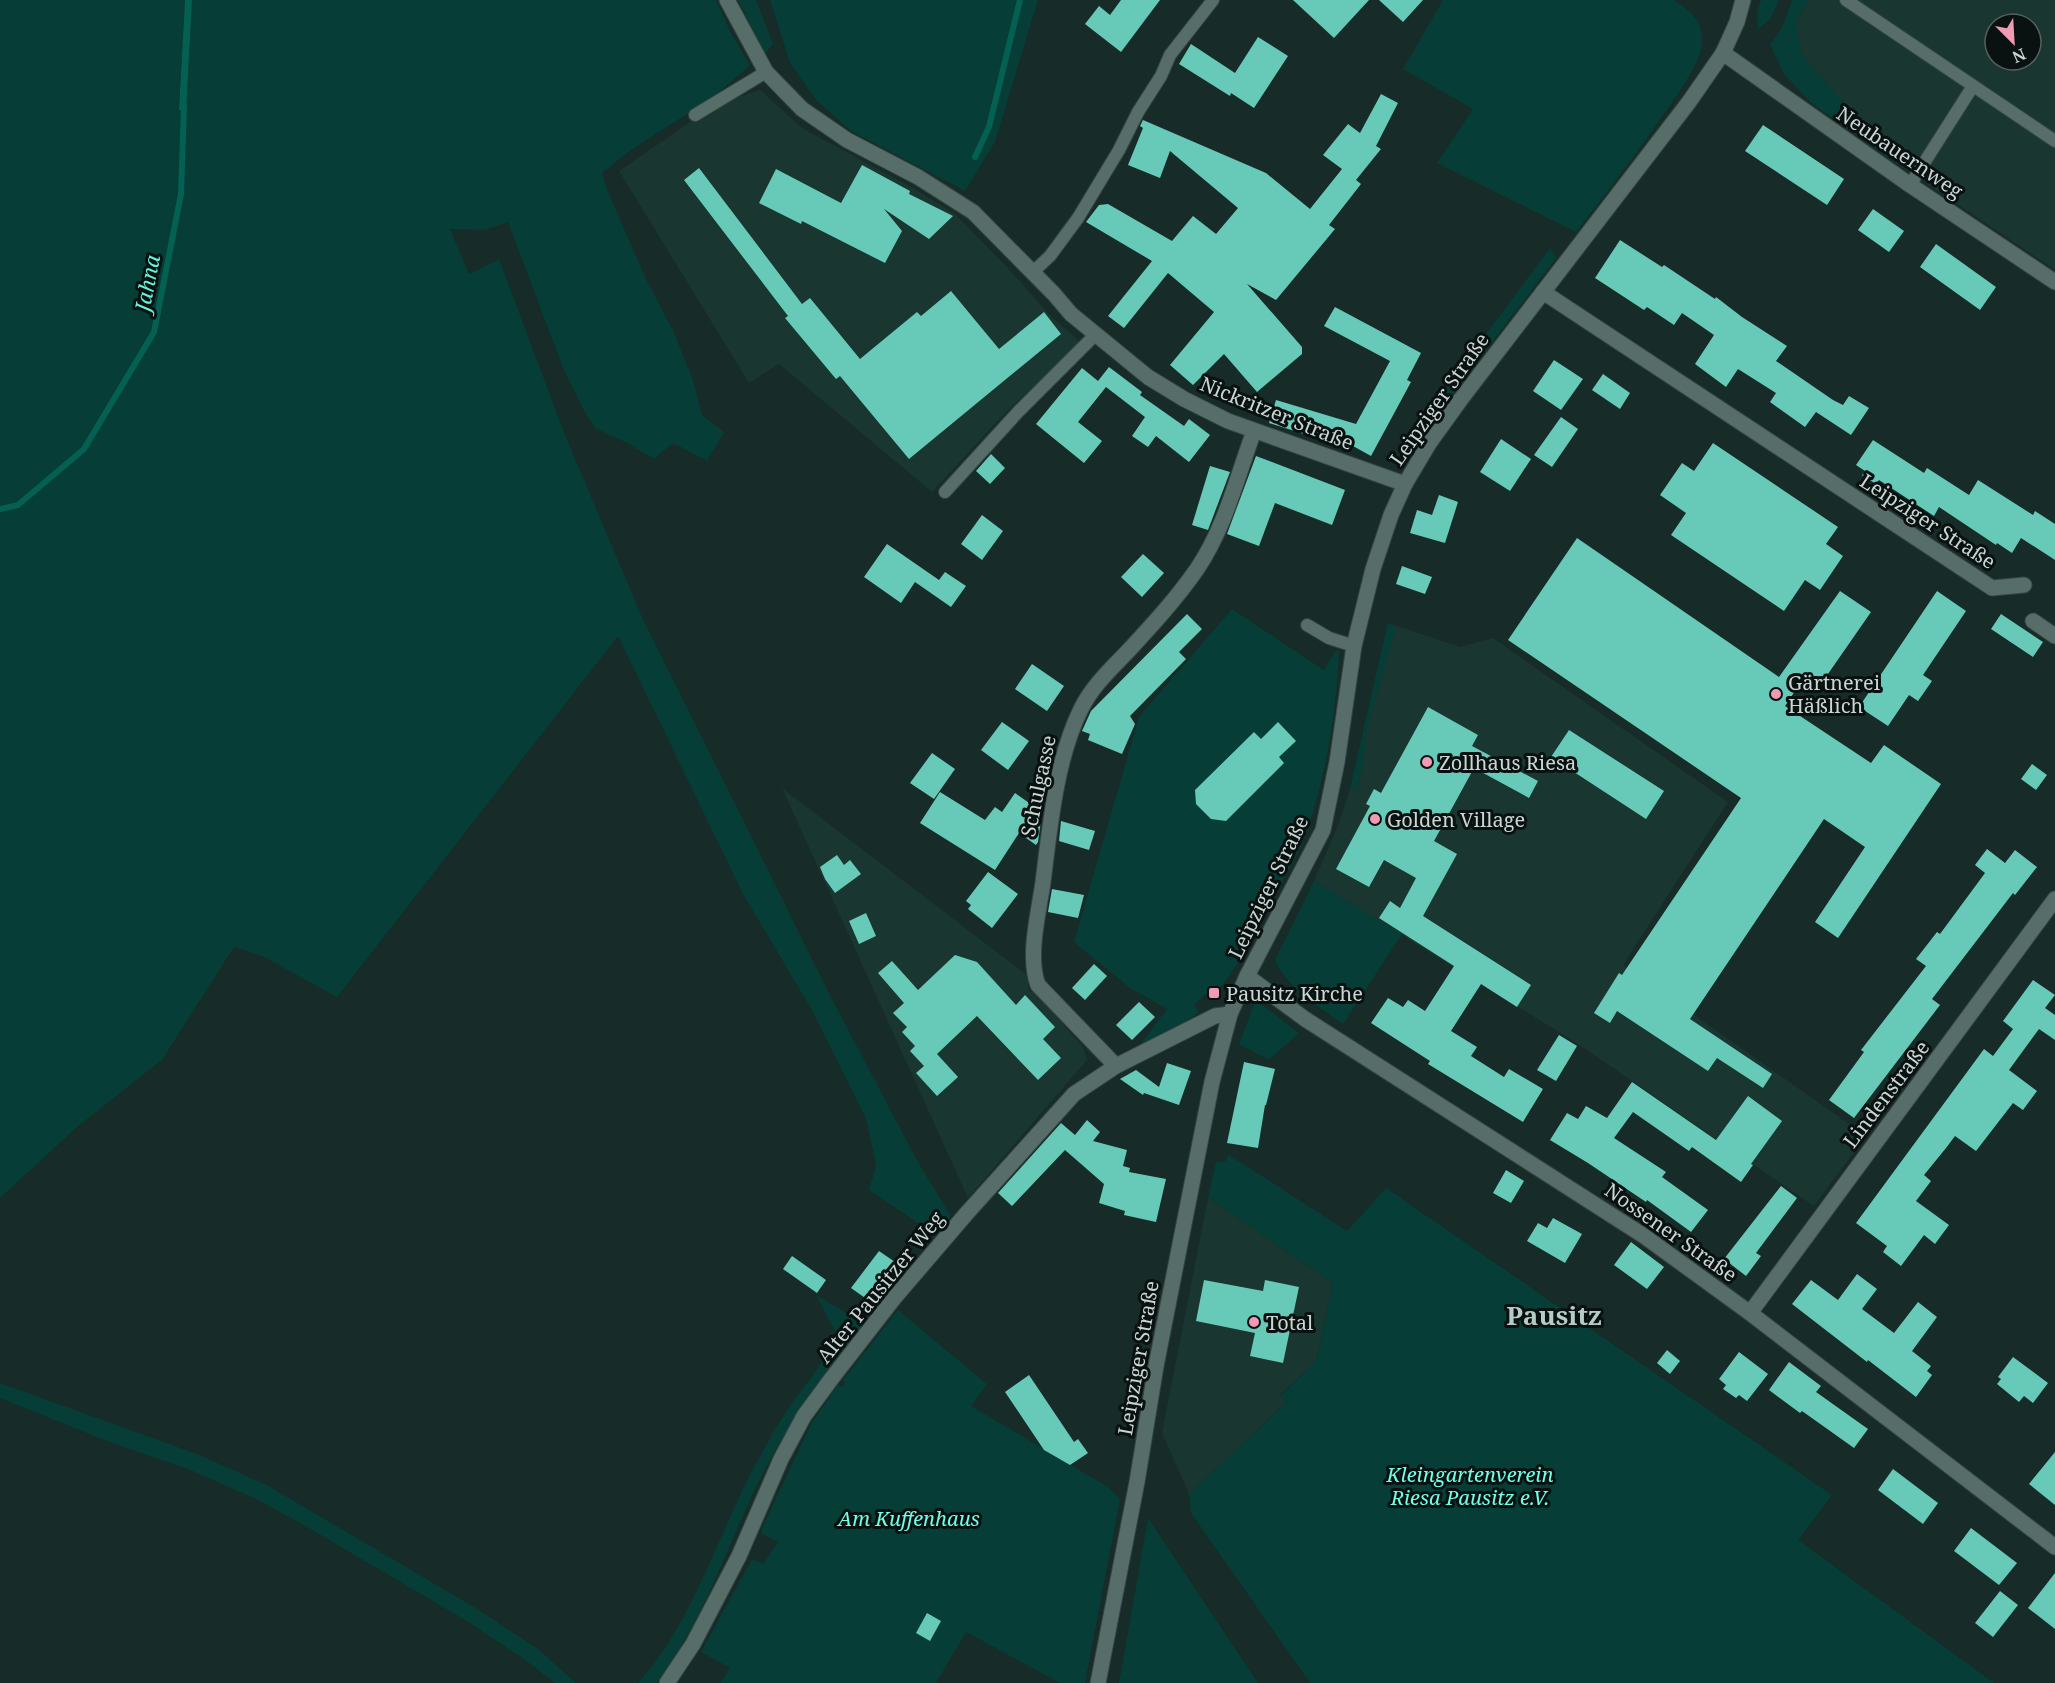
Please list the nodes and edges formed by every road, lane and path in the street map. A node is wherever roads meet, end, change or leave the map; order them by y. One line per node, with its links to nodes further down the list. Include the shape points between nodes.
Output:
1 (727, 0): 6 (street, Nickritzer Straße)
2 (1213, 0): 11 (lane, via 1170,55 1078,218)
3 (1743, 0): 5 (street, Leipziger Straße)
4 (1846, 0): 7 (lane)
5 (1723, 53): 10 (street, Neubauernweg); 13 (street, Leipziger Straße)
6 (766, 72): 8 (lane); 11 (street, Nickritzer Straße, via 802,109 847,141 918,177 973,212)
7 (1973, 86): 9 (lane); 10 (lane)
8 (695, 115)
9 (2055, 141)
10 (1910, 185): 12 (street, Neubauernweg)
11 (1033, 272): 14 (street, Nickritzer Straße)
12 (2055, 282)
13 (1543, 292): 16 (street, Leipziger Straße, via 1430,442); 18 (street, Leipziger Straße, via 1992,588)
14 (1095, 335): 15 (street, Nickritzer Straße, via 1148,377 1184,399); 17 (lane)
15 (1254, 431): 16 (street, Nickritzer Straße); 26 (street, Schulgasse, via 1218,532 1197,569 1152,626 1095,686 1081,707 1063,760 1045,857 1035,978)
16 (1405, 484): 22 (street, Leipziger Straße, via 1380,545)
17 (945, 492)
18 (2024, 585)
19 (2033, 621): 21 (street)
20 (1307, 625): 22 (lane, via 1329,639)
21 (2055, 636)
22 (1354, 646): 24 (street, Leipziger Straße, via 1338,762 1323,830)
23 (2055, 899): 27 (street, Lindenstraße)
24 (1247, 976): 25 (street, Leipziger Straße); 27 (street, Nossener Straße, via 1315,1026 1644,1236)
25 (1230, 1014): 26 (street, Alter Pausitzer Weg, via 1215,1016); 30 (street, Leipziger Straße, via 1212,1082)
26 (1116, 1066): 29 (street, Alter Pausitzer Weg, via 1074,1094 967,1213 832,1378 781,1459 739,1556 693,1644)
27 (1750, 1313): 28 (street, Nossener Straße)
28 (2055, 1547)
29 (667, 1683)
30 (1098, 1683)

